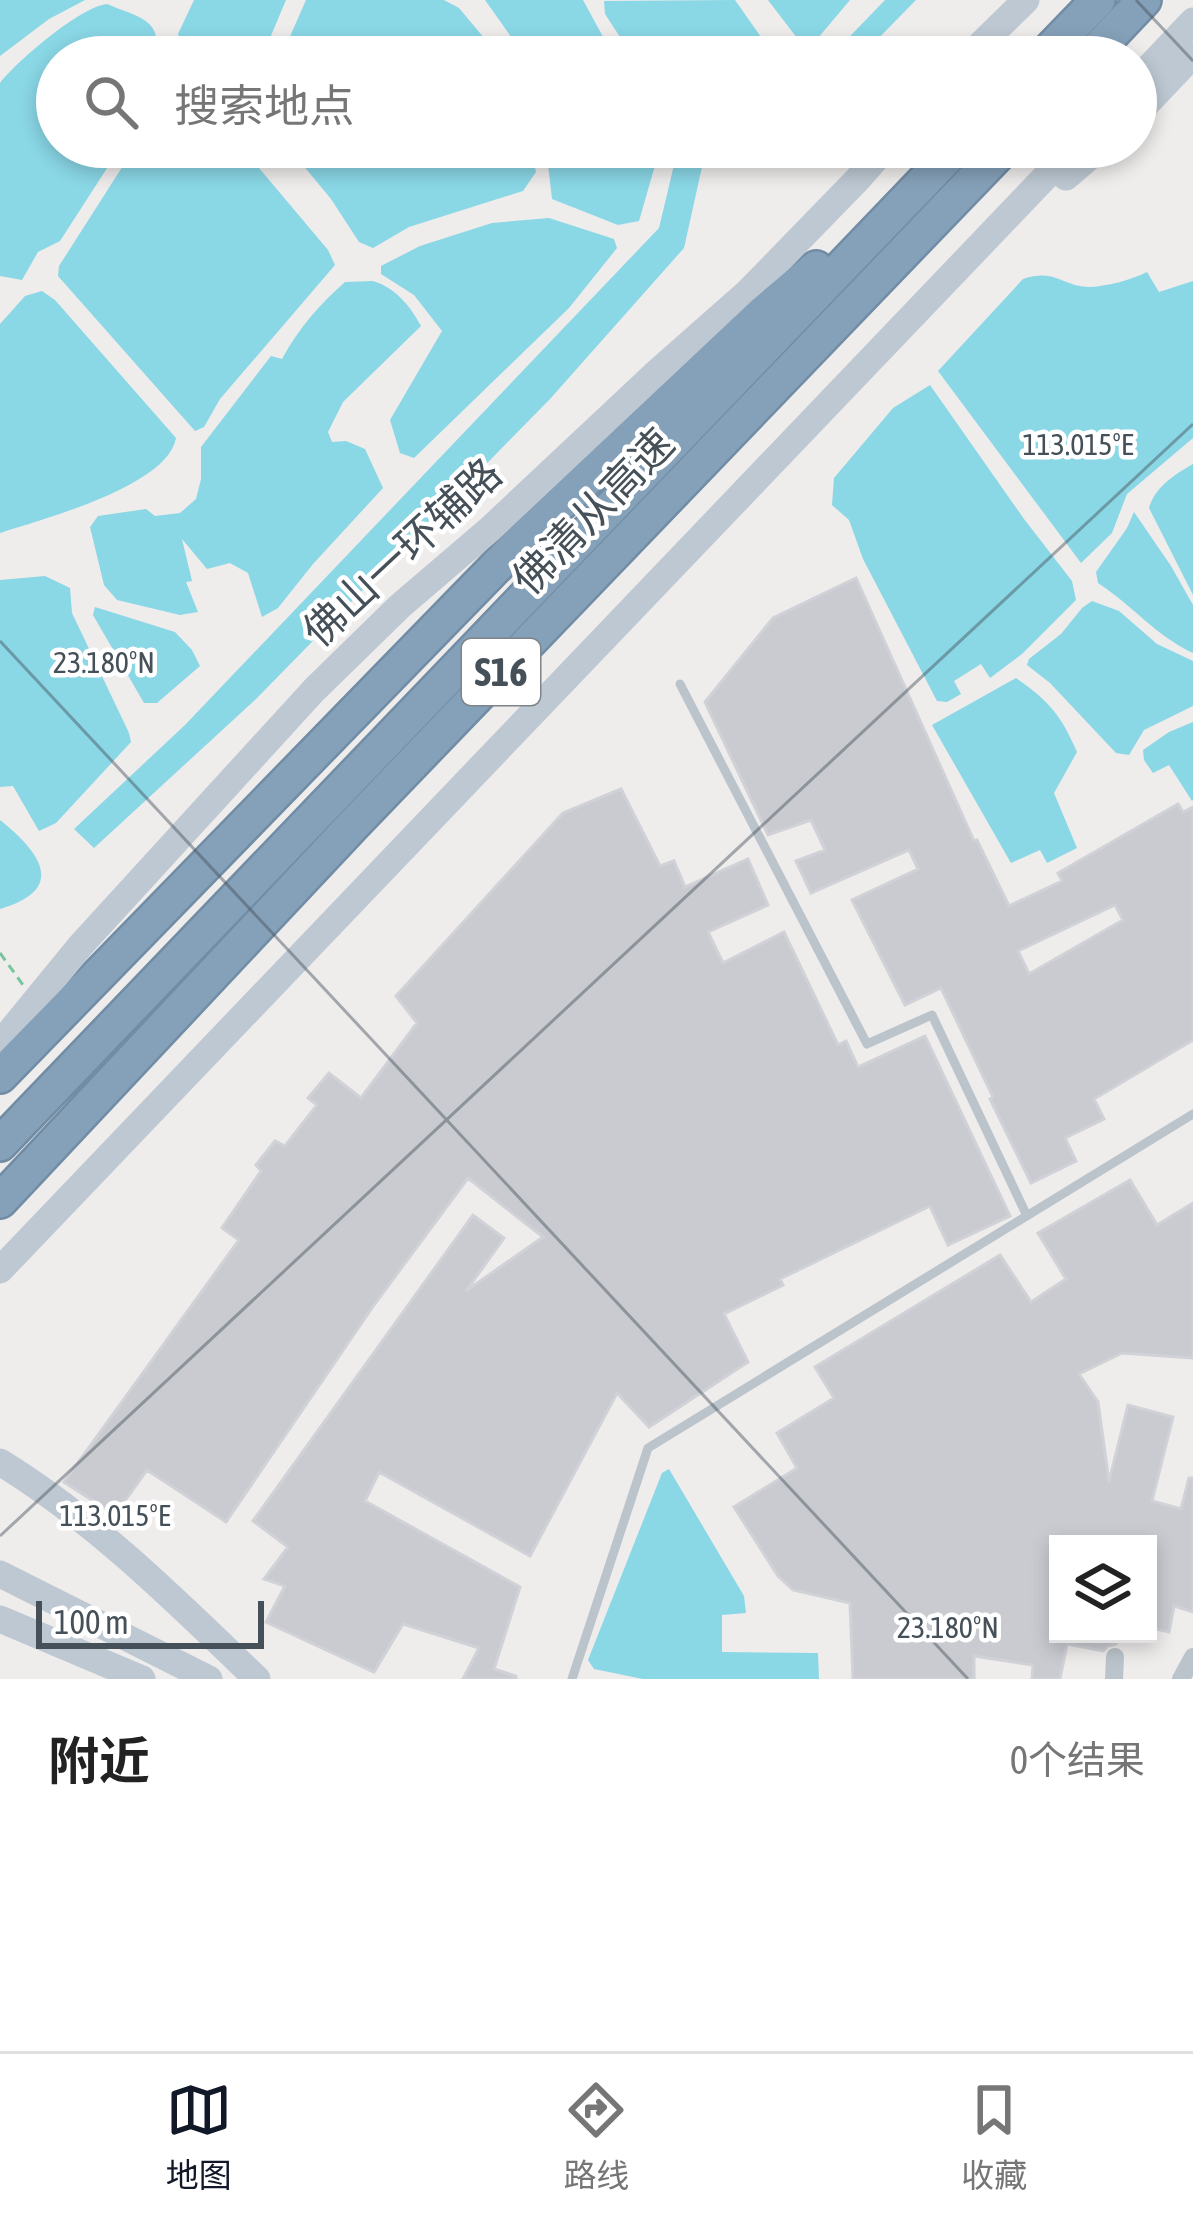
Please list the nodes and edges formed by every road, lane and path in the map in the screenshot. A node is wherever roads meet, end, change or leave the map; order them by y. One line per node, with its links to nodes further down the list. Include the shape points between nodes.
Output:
1 (1005, 0): 6 (main road)
2 (1026, 0): 7 (main road)
3 (1098, 0): 8 (highway)
4 (1144, 0): 9 (highway)
5 (1193, 21): 11 (main road)
6 (979, 36)
7 (987, 36)
8 (1063, 36)
9 (1110, 36)
10 (1193, 55): 12 (main road)
11 (1157, 59)
12 (1157, 93)
13 (868, 168): 22 (main road, 佛山一环辅路, via 747,293 314,690)
14 (933, 168): 24 (highway, via 764,312 523,539)
15 (937, 168): 26 (highway, 佛清从高速 / S16)
16 (985, 168): 27 (highway, 佛清从高速 / S16)
17 (1054, 168): 19 (main road)
18 (1076, 168): 19 (main road)
19 (962, 265): 29 (main road)
20 (680, 684): 28 (lane, via 867,1043 932,1015)
21 (0, 953): 22 (path)
22 (35, 1001): 23 (main road, 佛山一环辅路)
23 (0, 1044)
24 (0, 1076)
25 (1193, 1114): 28 (lane)
26 (0, 1144)
27 (0, 1201)
28 (1027, 1216): 38 (lane, via 648,1448)
29 (0, 1270)
30 (0, 1462): 37 (main road, via 88,1522)
31 (10, 1579): 36 (main road)
32 (0, 1619): 35 (main road)
33 (1115, 1658): 39 (street)
34 (1193, 1658): 40 (street)
35 (142, 1679)
36 (209, 1679)
37 (256, 1679)
38 (572, 1679)
39 (1114, 1679)
40 (1181, 1679)

